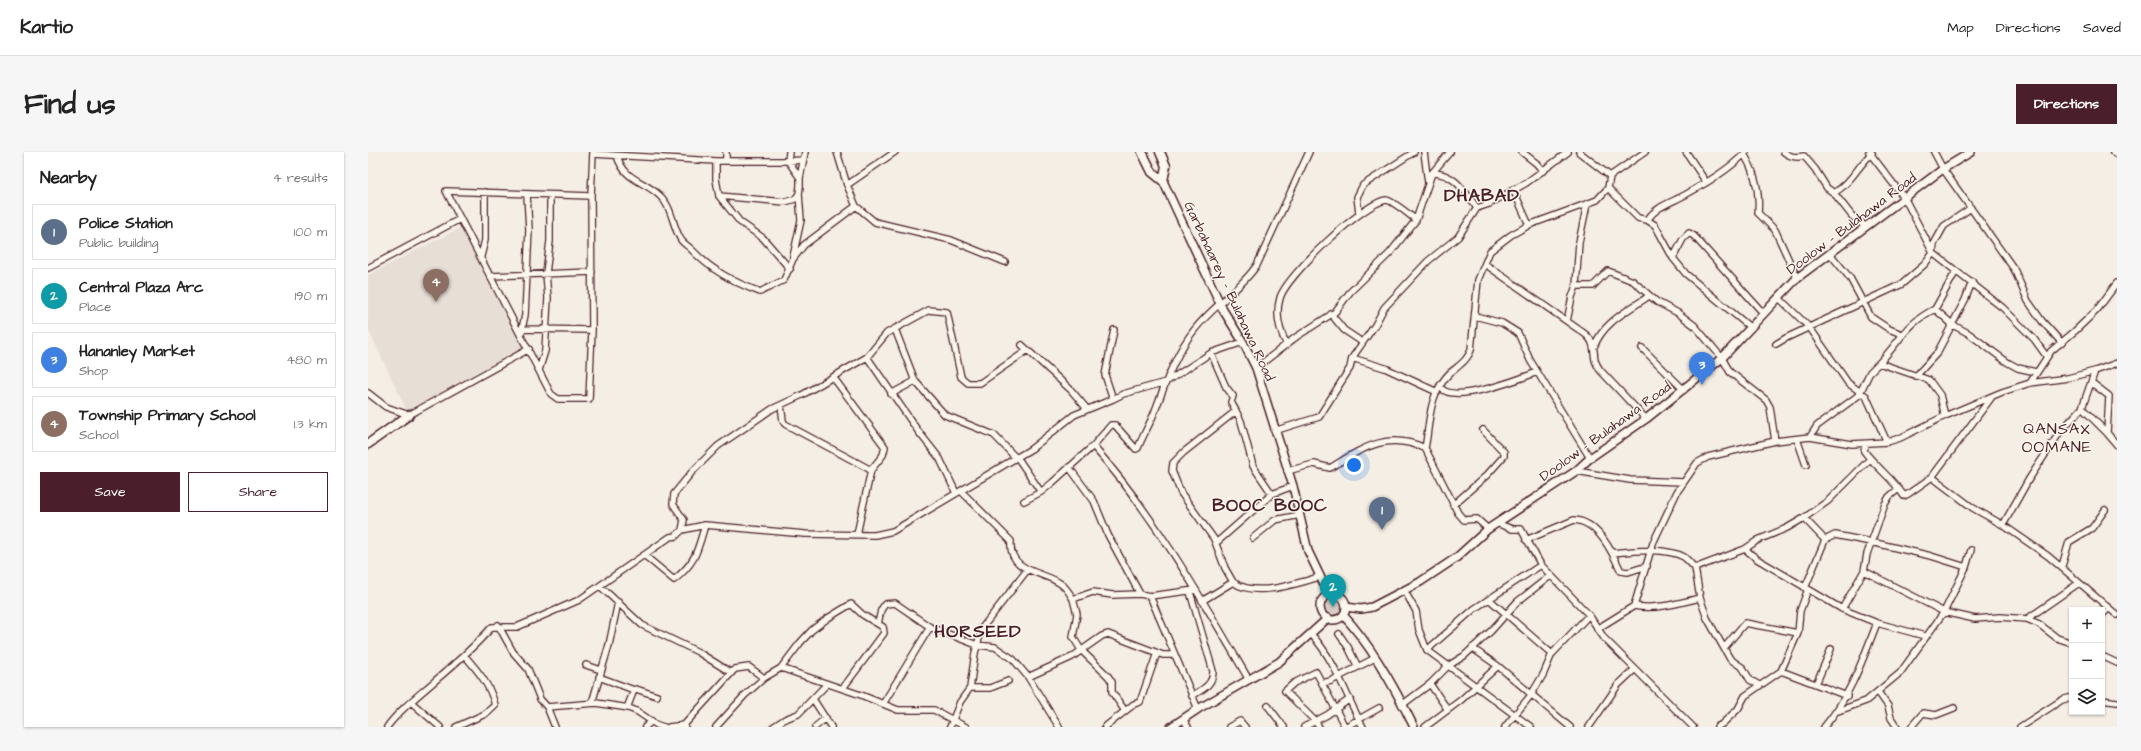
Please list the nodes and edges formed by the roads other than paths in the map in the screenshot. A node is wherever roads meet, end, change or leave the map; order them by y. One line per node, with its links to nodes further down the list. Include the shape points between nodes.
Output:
1 (726, 152): 27 (street)
2 (789, 152): 30 (street)
3 (805, 152): 28 (street)
4 (837, 152): 38 (street)
5 (895, 152): 24 (street)
6 (1142, 152): 36 (highway, via 1152,172)
7 (1160, 152): 36 (highway, via 1166,166)
8 (1310, 152): 81 (street, via 1257,265 1249,277)
9 (1414, 152): 54 (street, via 1362,185 1356,198)
10 (1424, 152): 39 (street)
11 (1450, 152): 33 (street)
12 (1522, 152): 32 (street)
13 (1568, 152): 32 (street)
14 (1579, 152): 34 (street)
15 (1646, 152): 34 (street)
16 (1686, 152): 37 (street)
17 (1784, 152): 43 (street, via 1798,158 1804,156 1827,188)
18 (1934, 152): 31 (street)
19 (1971, 152): 31 (main road, Doolow - Bulahawa Road)
20 (2112, 152): 25 (street)
21 (593, 153): 26 (street); 47 (street)
22 (1745, 153): 37 (street); 74 (street, via 1756,180 1760,200 1758,213 1775,230)
23 (1871, 153): 43 (street, via 1847,184); 49 (street)
24 (888, 154): 38 (street)
25 (2117, 154)
26 (618, 156): 29 (street); 68 (street, via 626,174 659,194 668,206 680,240 717,273 760,292 784,280)
27 (726, 160): 29 (street); 30 (street)
28 (804, 160): 30 (street); 35 (street)
29 (716, 161): 48 (street)
30 (788, 161): 35 (street)
31 (1943, 169): 49 (main road, Doolow - Bulahawa Road); 53 (street)
32 (1543, 171): 41 (street)
33 (1432, 173): 39 (street); 52 (street, via 1440,173 1457,181)
34 (1610, 176): 40 (street)
35 (800, 178): 45 (street)
36 (1163, 181): 81 (main road, Garbahaarey - Bulahawa Road)
37 (1706, 182): 57 (street, via 1658,206)
38 (847, 185): 51 (street)
39 (1428, 186): 56 (street)
40 (1608, 188): 50 (street, via 1597,200); 57 (street, via 1628,210 1638,218)
41 (1513, 189): 52 (street, via 1489,204); 58 (street)
42 (486, 192): 44 (street); 55 (street, via 446,191); 62 (street, via 485,240)
43 (1834, 193): 59 (street, via 1852,216)
44 (527, 194): 46 (street); 72 (street, via 529,230)
45 (799, 194): 48 (street, via 794,200 785,202); 64 (street, via 801,220)
46 (550, 195): 47 (street); 71 (street, via 550,241)
47 (591, 196): 70 (street)
48 (719, 196): 68 (street, via 740,222 763,238)
49 (1905, 199): 59 (main road, Doolow - Bulahawa Road); 60 (street)
50 (1587, 204): 58 (street); 76 (street, via 1579,242)
51 (856, 206): 64 (street, via 804,245); 65 (street, via 875,222 951,240)
52 (1477, 208): 97 (street, via 1458,237 1428,260 1384,308)
53 (1971, 208): 60 (street, via 1944,226 1934,244); 98 (street, via 2014,269 2028,301 2042,322)
54 (1359, 213): 56 (street, via 1387,200); 99 (street, via 1311,256 1280,296 1279,330)
55 (460, 220): 62 (street); 67 (street)
56 (1416, 220): 83 (street, via 1390,253)
57 (1647, 220): 63 (street, via 1655,225)
58 (1529, 225): 66 (street, via 1490,251)
59 (1865, 226): 61 (main road, Doolow - Bulahawa Road)
60 (1933, 253): 69 (street); 80 (street, via 1918,272 1902,284)
61 (1831, 255): 74 (main road, Doolow - Bulahawa Road); 80 (street, via 1850,278)
62 (481, 256): 73 (street)
63 (1673, 258): 84 (street, via 1683,239 1690,233); 88 (street, via 1686,274)
64 (793, 259): 68 (street)
65 (1005, 262)
66 (1485, 264): 85 (street, via 1477,284); 86 (street)
67 (368, 268)
68 (790, 269)
69 (1956, 271): 75 (street); 82 (street)
70 (592, 272): 71 (street); 92 (street)
71 (546, 273): 72 (street); 91 (street)
72 (526, 274): 73 (street); 94 (street)
73 (491, 276): 94 (street)
74 (1797, 278): 79 (main road, Doolow - Bulahawa Road)
75 (1972, 282): 87 (street); 108 (street, via 2034,339)
76 (1576, 286): 78 (street, via 1593,286 1608,270 1633,281); 86 (street)
77 (2116, 287): 98 (street)
78 (1649, 296): 102 (street, via 1622,312); 110 (street, via 1695,326)
79 (1779, 298): 84 (main road, Doolow - Bulahawa Road); 89 (street)
80 (1862, 302): 89 (street); 95 (street, via 1871,317)
81 (1220, 304): 96 (main road, Garbahaarey - Bulahawa Road); 121 (street, via 1196,327 1184,344)
82 (1935, 309): 87 (street); 95 (street)
83 (1331, 314): 97 (street, via 1344,330); 99 (street)
84 (1764, 314): 88 (main road, Doolow - Bulahawa Road)
85 (1475, 316): 116 (street, via 1502,323 1518,333); 124 (street, via 1468,358 1447,376)
86 (1567, 321): 102 (street)
87 (1953, 325): 117 (street, via 1968,332 2007,362 2018,368); 118 (street, via 1937,353)
88 (1751, 328): 110 (main road, Doolow - Bulahawa Road)
89 (1810, 328): 100 (street); 126 (street, via 1848,384)
90 (895, 329): 105 (street, via 929,310 947,312 961,378 975,384); 107 (street, via 887,333); 120 (street)
91 (546, 330): 92 (street); 94 (street); 114 (street, via 545,351)
92 (592, 330): 114 (street, via 589,399 567,400 555,397)
93 (1114, 330): 130 (street, via 1105,375)
94 (521, 332): 104 (street)
95 (1902, 334): 111 (street, via 1894,349)
96 (1243, 342): 106 (street); 113 (main road, Garbahaarey - Bulahawa Road)
97 (1362, 342): 109 (street)
98 (2062, 343): 108 (street)
99 (1287, 344): 113 (street)
100 (1776, 344)
101 (1022, 345): 105 (street)
102 (1594, 346): 137 (street, via 1594,361 1600,370)
103 (1642, 348): 125 (street)
104 (529, 349): 114 (street); 135 (street)
105 (1028, 350): 133 (street, via 1071,390)
106 (1211, 353): 121 (street); 134 (street, via 1226,387 1234,396 1231,402)
107 (867, 357): 119 (street); 128 (street)
108 (2047, 357): 117 (street)
109 (1352, 358): 124 (street, via 1385,368); 139 (street, via 1350,368 1319,416)
110 (1722, 358): 125 (main road, Doolow - Bulahawa Road); 143 (street, via 1730,372 1766,400 1770,407)
111 (1879, 363): 118 (street); 126 (street, via 1870,372)
112 (2117, 363): 115 (street)
113 (1256, 368): 139 (main road, Garbahaarey - Bulahawa Road)
114 (539, 370)
115 (2095, 371): 122 (street); 123 (street)
116 (1537, 372): 124 (street, via 1502,385 1465,393 1452,394); 151 (street)
117 (2036, 372): 122 (street)
118 (1916, 376): 136 (street, via 1929,380 1935,386)
119 (832, 377): 131 (street); 155 (street, via 885,447 883,455)
120 (915, 381): 128 (street); 150 (street, via 945,415 994,435)
121 (1166, 382): 130 (street, via 1143,387); 148 (street, via 1152,419 1136,449 1113,425)
122 (2030, 383): 129 (street)
123 (2092, 383): 132 (street); 140 (street, via 2109,396)
124 (1439, 390): 149 (street, via 1429,415 1429,432)
125 (1684, 390): 137 (main road, Doolow - Bulahawa Road)
126 (1860, 390): 141 (street, via 1859,395 1817,426); 144 (street, via 1869,402)
127 (368, 393): 135 (street, via 386,407)
128 (892, 394): 162 (street, via 940,459)
129 (1991, 398): 136 (street); 158 (street)
130 (1113, 399): 133 (street)
131 (781, 405): 155 (street, via 782,421 785,424); 174 (street, via 737,431 718,446 678,488 674,494 673,504 684,520)
132 (2082, 408): 140 (street); 171 (street, via 2060,432)
133 (1087, 409): 150 (street, via 1074,415 1032,449)
134 (1236, 411): 164 (street, via 1241,421 1252,466); 180 (street, via 1184,452 1172,467 1181,493)
135 (409, 415): 145 (highway)
136 (1945, 416): 144 (street)
137 (1646, 420): 151 (main road, Doolow - Bulahawa Road)
138 (1483, 430): 166 (street, via 1504,452 1504,456)
139 (1274, 431): 156 (main road, Garbahaarey - Bulahawa Road)
140 (2107, 433): 147 (street)
141 (1810, 437): 142 (street); 146 (street)
142 (1798, 439): 143 (street); 153 (street)
143 (1775, 441): 159 (street, via 1708,456 1697,463)
144 (1887, 442): 146 (street)
145 (368, 444)
146 (1866, 444): 152 (street, via 1864,451)
147 (2117, 445)
148 (1093, 446): 154 (street); 200 (street, via 1115,471 1174,552)
149 (1425, 448): 156 (street, via 1404,441 1382,442 1359,450 1330,468 1314,464); 166 (street)
150 (1016, 457): 162 (street); 163 (street)
151 (1590, 458): 157 (main road, Doolow - Bulahawa Road)
152 (1870, 458): 161 (street); 169 (street, via 1828,502)
153 (1806, 465)
154 (1069, 467): 163 (street); 201 (street, via 1094,501 1108,534)
155 (871, 470): 175 (street)
156 (1287, 471): 160 (main road, Garbahaarey - Bulahawa Road)
157 (1576, 471): 159 (street, via 1630,480); 170 (main road, Doolow - Bulahawa Road)
158 (1932, 477): 161 (street, via 1904,496); 171 (street, via 1973,508)
159 (1684, 482): 183 (street, via 1653,543)
160 (1292, 486): 164 (street); 168 (main road, Garbahaarey - Bulahawa Road)
161 (1898, 488): 179 (street, via 1889,497)
162 (959, 492): 175 (street, via 893,531 875,535); 191 (street, via 1011,541 1012,555)
163 (1041, 492): 165 (street)
164 (1272, 494): 180 (street)
165 (1024, 501)
166 (1453, 505): 173 (street, via 1464,520 1477,520)
167 (2105, 510): 188 (street, via 2092,528 2069,542)
168 (1300, 515): 176 (street, via 1275,520); 194 (main road, Garbahaarey - Bulahawa Road, via 1308,550)
169 (1804, 518): 178 (street); 181 (street)
170 (1499, 524): 173 (main road, Doolow - Bulahawa Road); 177 (street, via 1521,529)
171 (2003, 525): 188 (street)
172 (705, 526): 174 (street); 175 (street, via 782,533); 185 (street, via 696,556 687,569 674,580)
173 (1488, 529): 199 (main road, Doolow - Bulahawa Road, via 1456,558)
174 (682, 530): 185 (street)
175 (857, 534)
176 (1253, 538)
177 (1526, 540): 184 (street, via 1574,520 1581,521 1596,531); 186 (street)
178 (1825, 540): 179 (street, via 1835,535); 198 (street)
179 (1871, 542): 189 (street); 192 (street)
180 (1216, 543): 195 (street)
181 (1745, 549): 190 (street); 198 (street)
182 (1971, 550): 189 (street)
183 (1652, 551): 184 (street); 187 (street); 190 (street, via 1685,558)
184 (1612, 553): 187 (street, via 1621,570 1628,572)
185 (644, 555): 197 (street)
186 (1541, 565): 193 (street); 206 (street)
187 (1647, 566): 209 (street)
188 (2062, 566): 196 (street)
189 (1966, 567): 213 (street)
190 (1695, 568): 204 (street)
191 (1028, 569): 205 (street, via 1061,584); 231 (street, via 986,623)
192 (1864, 571): 212 (street); 213 (street)
193 (1550, 576): 215 (street); 217 (street)
194 (1319, 577): 195 (street, via 1292,585 1258,589 1246,589); 202 (main road, Garbahaarey - Bulahawa Road)
195 (1233, 582): 207 (street)
196 (2079, 583): 211 (street); 220 (street)
197 (600, 586): 208 (street); 223 (street, via 579,600 527,624 514,628)
198 (1806, 588): 212 (street); 226 (street)
199 (1404, 590): 210 (main road, Doolow - Bulahawa Road, via 1372,607); 236 (street, via 1416,611 1419,630)
200 (1192, 591): 203 (street); 207 (street); 271 (street, via 1213,679 1209,685)
201 (1140, 594): 203 (street); 205 (street, via 1112,595 1093,592)
202 (1329, 595): 210 (main road, via 1340,596 1346,602); 219 (main road, via 1324,598 1321,605 1322,612)
203 (1150, 596): 239 (street)
204 (1700, 598): 209 (street, via 1657,607); 233 (street, via 1707,618)
205 (1073, 600): 235 (street, via 1077,614 1073,637)
206 (1490, 600): 215 (street); 236 (street, via 1474,609)
207 (1202, 601): 257 (street)
208 (618, 602): 249 (street); 252 (street, via 642,626 698,652)
209 (1634, 606): 225 (street)
210 (1346, 607): 216 (main road)
211 (2109, 608): 214 (street); 218 (street)
212 (1842, 609): 221 (street)
213 (1944, 612): 220 (street, via 1975,619); 229 (street)
214 (2105, 612)
215 (1506, 614): 232 (street); 238 (street)
216 (1343, 615): 219 (main road, via 1336,619); 242 (main road, via 1356,628)
217 (1589, 615): 225 (street); 238 (street)
218 (2117, 615)
219 (1328, 618): 227 (main road)
220 (2027, 619): 230 (street, via 2039,624 2057,638)
221 (1877, 623): 229 (street); 272 (street)
222 (878, 624): 224 (street, via 885,604 895,603); 248 (street, via 849,604 812,630); 265 (street, via 883,627 884,633)
223 (498, 625): 240 (street, via 492,627); 283 (street, via 513,652 528,669 540,699)
224 (930, 627): 231 (street); 280 (street)
225 (1597, 629): 250 (street)
226 (1798, 633): 233 (street, via 1745,623); 251 (street)
227 (1311, 634): 255 (street, via 1320,644); 257 (main road, via 1279,662)
228 (1339, 634): 247 (street)
229 (1925, 636): 268 (street, via 1900,673)
230 (2069, 642)
231 (977, 645): 254 (street, via 995,647 1013,659); 266 (street)
232 (1472, 648): 245 (street); 246 (street)
233 (1724, 648): 263 (street, via 1730,659 1743,668 1750,680)
234 (1831, 648): 262 (street)
235 (1081, 650): 237 (street, via 1108,634); 254 (street, via 1072,657); 290 (street, via 1108,676 1112,682 1112,692)
236 (1427, 650): 245 (street)
237 (1157, 653): 239 (street); 290 (street, via 1140,702)
238 (1552, 654): 269 (street)
239 (1175, 655): 271 (street)
240 (465, 656): 277 (street); 302 (street, via 492,693 495,705 485,714)
241 (2105, 657): 243 (street)
242 (1375, 658): 247 (street); 281 (main road)
243 (2117, 663)
244 (586, 665): 249 (street)
245 (1448, 666): 261 (street); 264 (street)
246 (1498, 666): 264 (street); 269 (street)
247 (1358, 667): 255 (street)
248 (781, 668): 256 (street); 260 (street)
249 (601, 670): 253 (street)
250 (1634, 670): 329 (street, via 1618,685); 330 (street)
251 (1782, 671): 262 (street); 263 (street)
252 (730, 672): 256 (street, via 738,667 750,667); 299 (street)
253 (599, 677): 267 (street); 279 (street)
254 (1028, 677): 313 (street)
255 (1339, 677): 259 (street); 275 (street)
256 (764, 678): 307 (street, via 744,695)
257 (1249, 680): 287 (main road)
258 (1008, 681): 266 (street, via 990,688)
259 (1322, 683): 288 (street); 297 (street, via 1316,672 1294,683 1285,691)
260 (827, 684): 265 (street); 274 (street)
261 (1430, 684): 281 (street); 289 (street)
262 (1816, 684): 272 (street)
263 (1759, 685): 331 (street, via 1745,696 1738,709)
264 (1476, 686): 289 (street); 292 (street)
265 (843, 688): 280 (street)
266 (970, 688): 295 (street)
267 (634, 690): 270 (street, via 636,688); 284 (street)
268 (1878, 692): 291 (street, via 1866,701); 333 (street)
269 (1531, 694): 292 (street); 328 (street)
270 (657, 696)
271 (1192, 696): 287 (street)
272 (1846, 696): 291 (street)
273 (2069, 698): 335 (street)
274 (813, 699): 293 (street); 308 (street, via 798,714)
275 (1350, 699): 288 (street); 294 (street)
276 (2105, 700): 278 (street)
277 (411, 702): 300 (street); 301 (street)
278 (2117, 702)
279 (592, 703): 283 (street); 284 (street)
280 (883, 704): 295 (street, via 902,710 934,710)
281 (1402, 705): 324 (main road)
282 (1268, 706): 319 (street)
283 (548, 707): 303 (street)
284 (628, 708): 298 (street)
285 (1379, 708): 294 (street)
286 (1954, 708): 334 (street, via 1936,715 1923,714)
287 (1198, 709): 296 (main road)
288 (1334, 709): 297 (street); 322 (street)
289 (1448, 710): 325 (street)
290 (1125, 711): 314 (street)
291 (1838, 711): 332 (street)
292 (1516, 714): 326 (street); 327 (street)
293 (826, 718): 309 (street); 310 (street)
294 (1359, 719): 322 (street); 323 (street)
295 (952, 720): 311 (street); 312 (street)
296 (1184, 720): 315 (main road); 316 (street)
297 (1315, 720): 320 (street); 321 (street)
298 (652, 721): 304 (street); 305 (street)
299 (685, 726): 306 (street)
300 (387, 727)
301 (440, 727)
302 (456, 727)
303 (555, 727)
304 (645, 727)
305 (664, 727)
306 (669, 727)
307 (717, 727)
308 (773, 727)
309 (815, 727)
310 (831, 727)
311 (950, 727)
312 (966, 727)
313 (1060, 727)
314 (1106, 727)
315 (1171, 727)
316 (1188, 727)
317 (1229, 727): 318 (street, via 1240,721)
318 (1244, 727)
319 (1284, 727)
320 (1304, 727)
321 (1319, 727)
322 (1345, 727)
323 (1363, 727)
324 (1414, 727)
325 (1425, 727)
326 (1505, 727)
327 (1530, 727)
328 (1570, 727)
329 (1589, 727)
330 (1693, 727)
331 (1716, 727)
332 (1824, 727)
333 (1898, 727)
334 (1911, 727)
335 (2020, 727)

